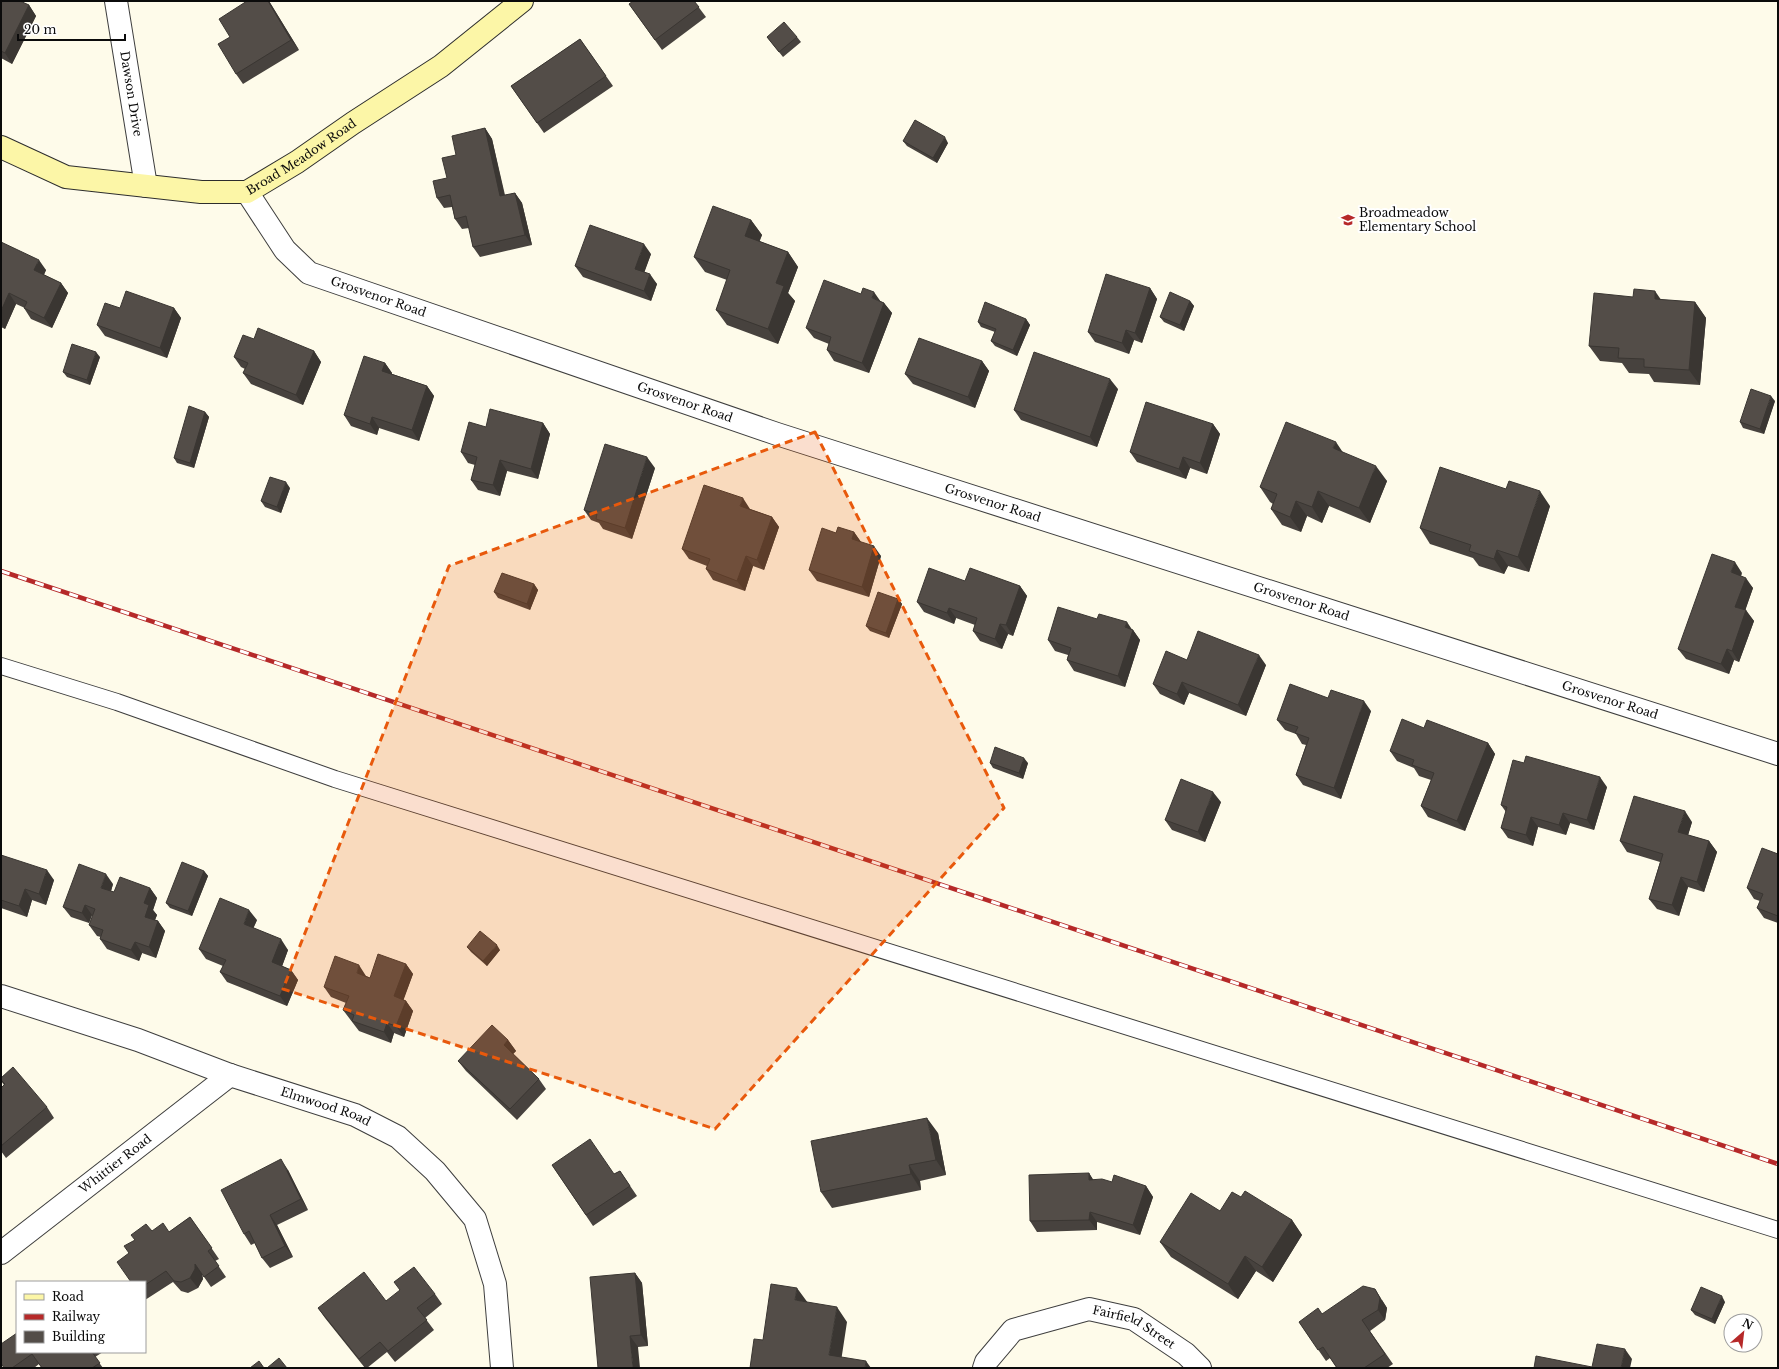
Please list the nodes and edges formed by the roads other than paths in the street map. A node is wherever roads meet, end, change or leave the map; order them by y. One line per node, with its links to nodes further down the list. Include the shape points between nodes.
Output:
1 (116, 1): 4 (street, Dawson Drive)
2 (522, 1): 5 (street, Broad Meadow Road, via 441,66 297,162)
3 (1, 147): 4 (street, Broad Meadow Road, via 66,177)
4 (146, 186): 5 (street, Broad Meadow Road, via 201,192)
5 (246, 192): 7 (street, Grosvenor Road, via 285,250 310,273 777,434)
6 (1, 666): 10 (lane, via 117,702 334,779)
7 (1778, 754)
8 (1, 996): 9 (street, Elmwood Road, via 138,1040)
9 (230, 1075): 11 (street, Whittier Road); 12 (street, Elmwood Road, via 355,1115 398,1138 435,1171 475,1219 495,1284)
10 (1778, 1230)
11 (1, 1253)
12 (502, 1368)
13 (984, 1368): 14 (street, Fairfield Street, via 986,1362 1013,1330 1089,1309 1134,1319 1186,1354)
14 (1200, 1368)

